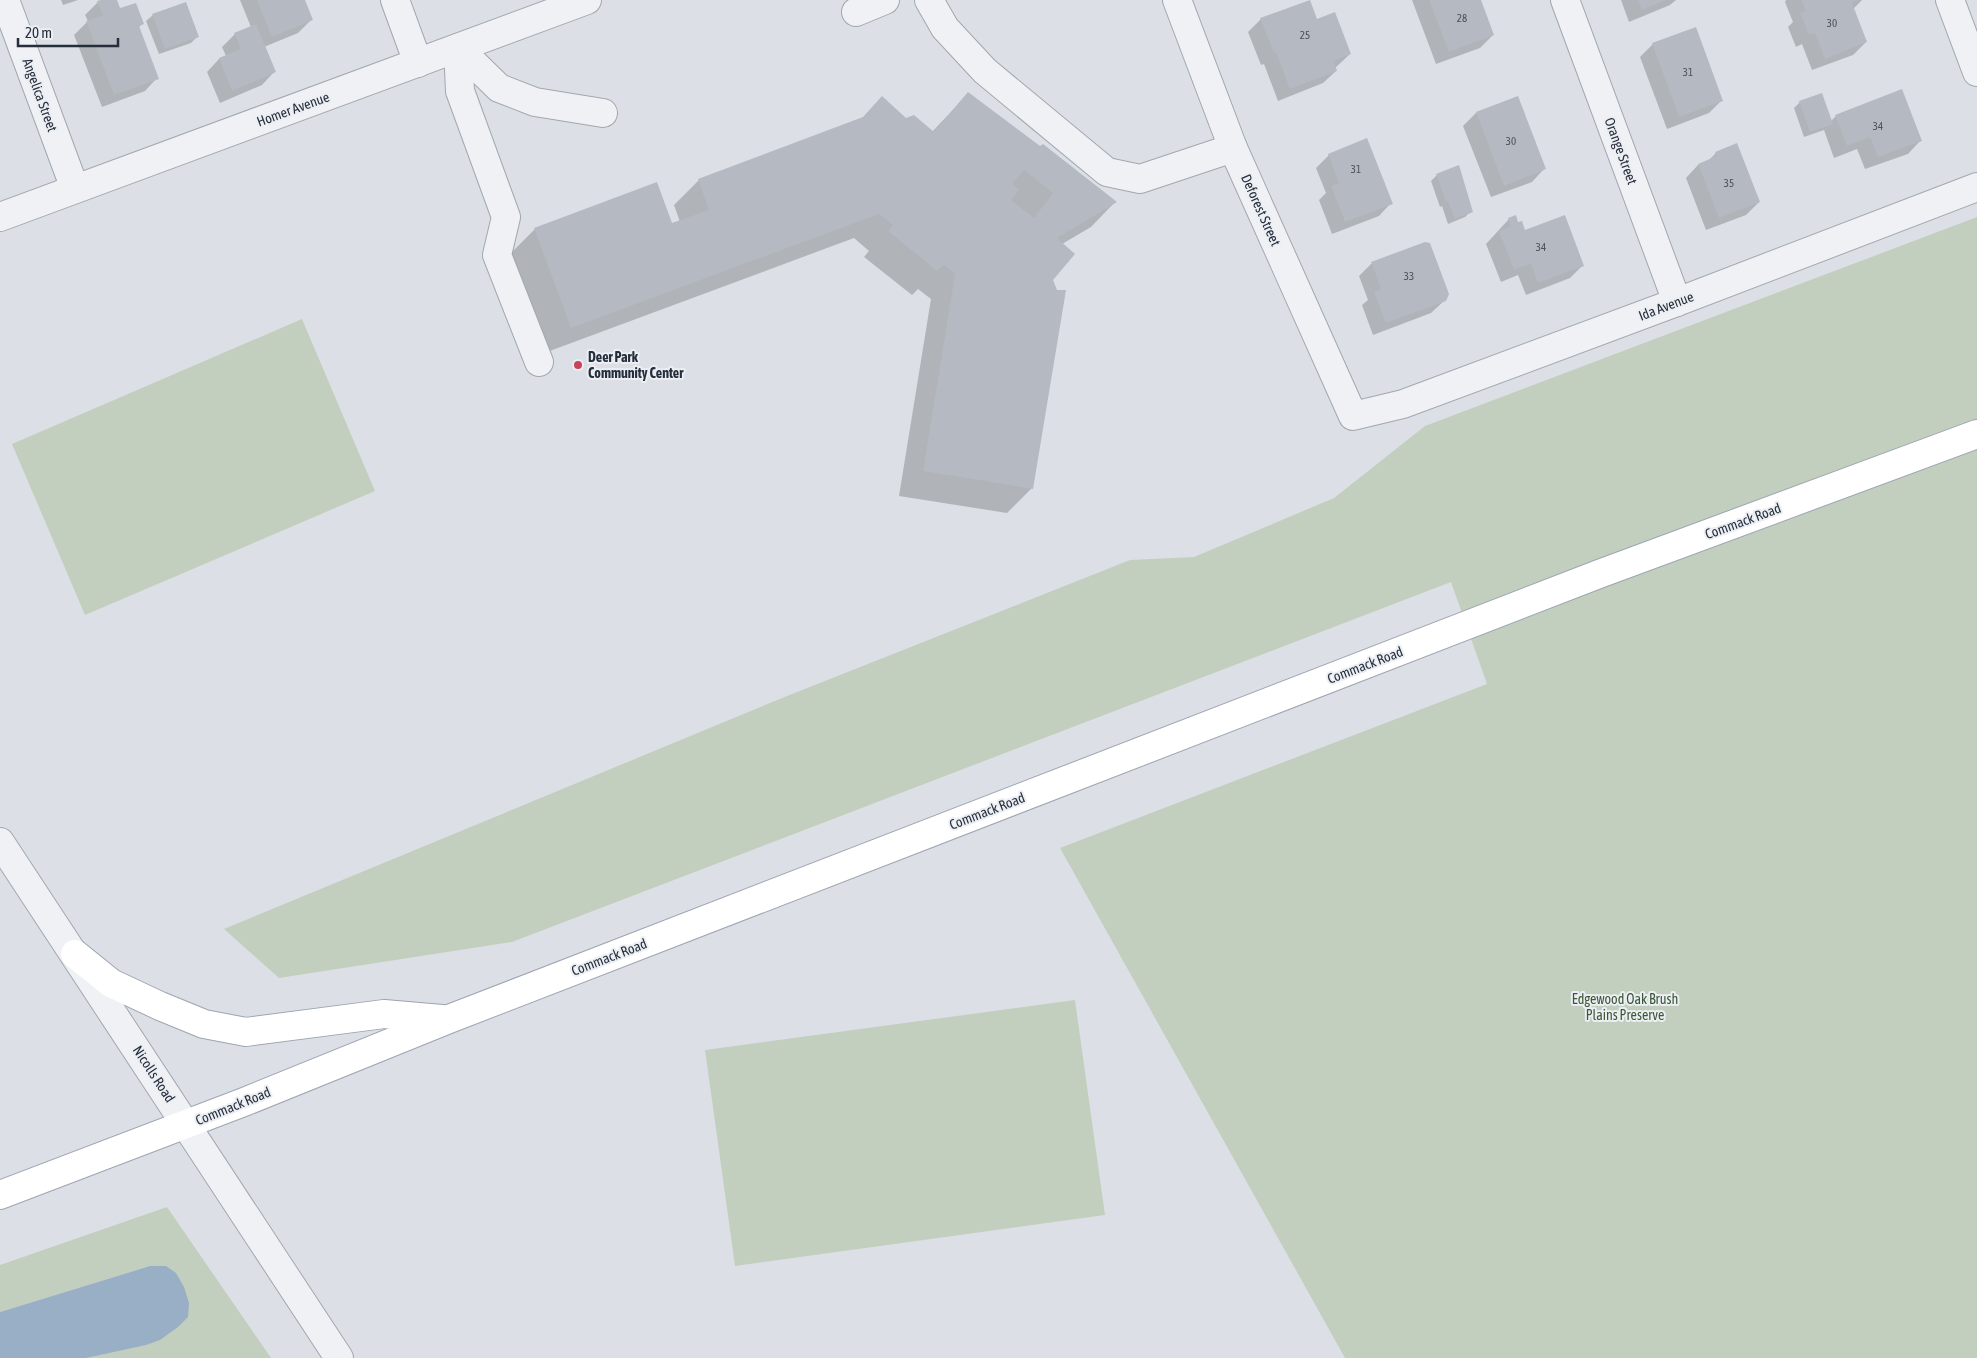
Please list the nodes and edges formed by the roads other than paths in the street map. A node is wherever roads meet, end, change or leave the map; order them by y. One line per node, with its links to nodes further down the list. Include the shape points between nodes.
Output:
1 (5, 0): 16 (street, Angelica Street)
2 (395, 0): 11 (street)
3 (586, 0): 10 (street, Homer Avenue)
4 (885, 0): 9 (street)
5 (929, 0): 14 (street, via 945,28 985,71 1106,172 1140,179)
6 (1177, 0): 14 (street, Deforest Street)
7 (1565, 0): 18 (street, Orange Street)
8 (1950, 0): 12 (street)
9 (856, 12)
10 (458, 48): 11 (street, Homer Avenue); 13 (street, via 499,88 535,102); 19 (street, via 460,91 506,217 497,255)
11 (418, 63): 16 (street, Homer Avenue)
12 (1977, 72)
13 (603, 113)
14 (1233, 148): 20 (street, Deforest Street)
15 (1977, 187): 18 (street, Ida Avenue)
16 (75, 189): 17 (street, Homer Avenue)
17 (0, 217)
18 (1677, 302): 20 (street, Ida Avenue, via 1403,404)
19 (539, 362)
20 (1353, 416)
21 (1977, 434): 24 (main road, Commack Road, via 1599,574)
22 (0, 842): 23 (street, Nicolls Road)
23 (76, 954): 24 (main road, via 111,983 152,1002 204,1024 246,1032 384,1014); 25 (street, Nicolls Road)
24 (449, 1019): 25 (main road, Commack Road)
25 (187, 1124): 26 (main road, Commack Road); 27 (street, Nicolls Road)
26 (0, 1195)
27 (339, 1358)

